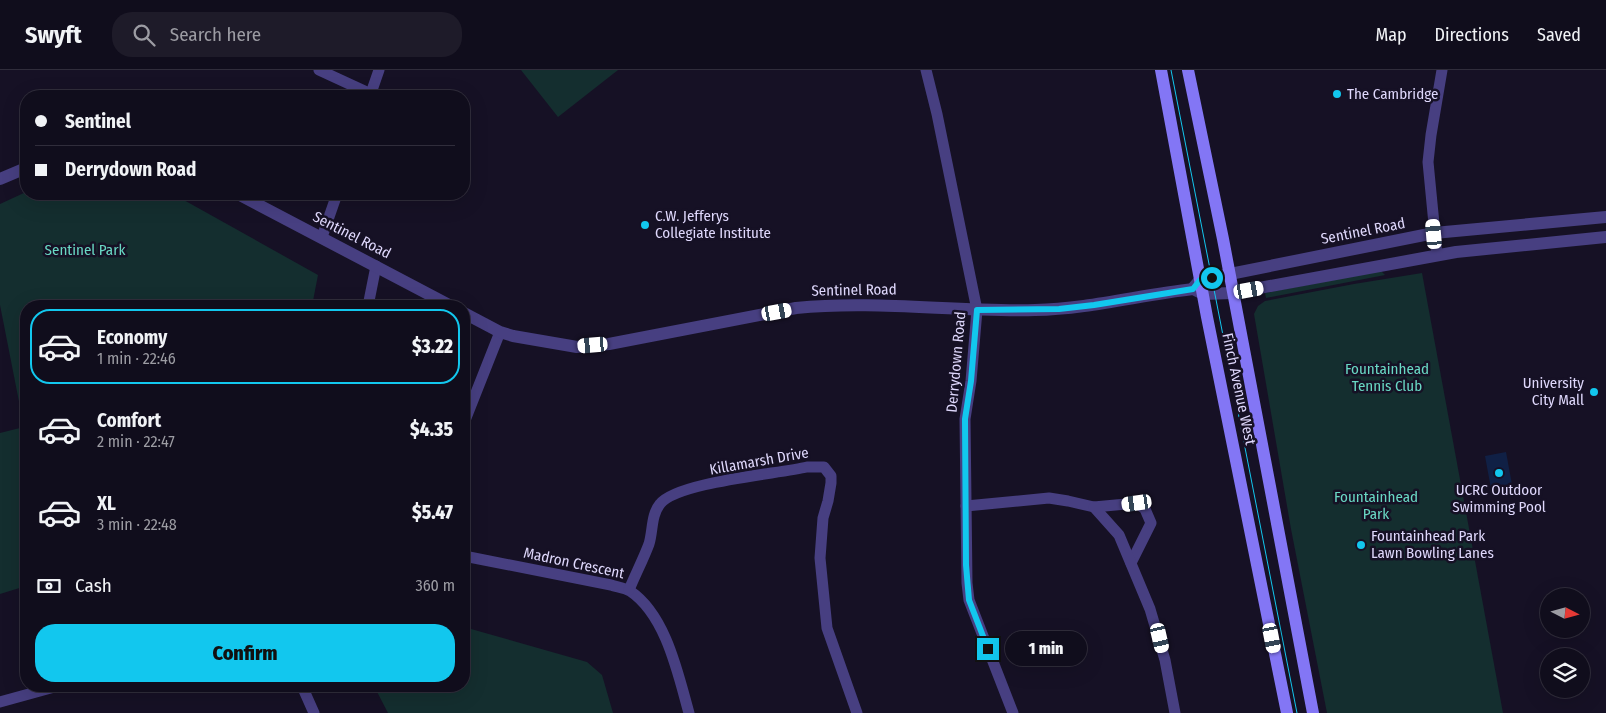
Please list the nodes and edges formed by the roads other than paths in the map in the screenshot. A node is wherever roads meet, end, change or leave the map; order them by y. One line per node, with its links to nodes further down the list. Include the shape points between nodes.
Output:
1 (319, 70): 7 (street)
2 (379, 70): 8 (street)
3 (926, 70): 24 (street, Derrydown Road, via 938,114)
4 (1162, 70): 20 (main road, Finch Avenue West)
5 (1188, 70): 19 (main road, Finch Avenue West)
6 (1442, 70): 14 (street, via 1428,162)
7 (361, 90)
8 (373, 90)
9 (20, 171): 10 (street)
10 (0, 179)
11 (249, 200): 15 (street, Sentinel Road)
12 (335, 200): 15 (street)
13 (1606, 217): 14 (street, Sentinel Road)
14 (1434, 234): 17 (street); 19 (street, Sentinel Road)
15 (322, 237): 18 (street, Sentinel Road)
16 (1606, 237): 17 (street, Sentinel Road)
17 (1437, 255): 21 (street, Sentinel Road)
18 (376, 266): 22 (street); 23 (street, Sentinel Road)
19 (1230, 274): 20 (street, Sentinel Road); 21 (main road, Finch Avenue West)
20 (1199, 288): 21 (street, Sentinel Road); 24 (street, Sentinel Road, via 1059,309); 41 (main road, Finch Avenue West)
21 (1232, 292): 42 (main road, Finch Avenue West)
22 (369, 300)
23 (440, 300)
24 (977, 310): 26 (street, Sentinel Road, via 852,304 818,306 577,347); 28 (street, Derrydown Road, via 965,419)
25 (470, 316): 26 (street, Sentinel Road)
26 (500, 332): 27 (street)
27 (470, 408)
28 (966, 506): 29 (street, via 1049,498); 39 (street, Derrydown Road, via 969,600)
29 (1094, 508): 31 (street, via 1119,535); 31 (street, via 1137,503 1145,509 1150,523)
30 (470, 557): 32 (street, Madron Crescent)
31 (1131, 563): 40 (street, via 1160,638)
32 (628, 590): 37 (street, Madron Crescent, via 650,611 664,634); 38 (street, Killamarsh Drive, via 649,544 654,515 660,503 667,498 693,487 824,467 831,476 820,558 827,628)
33 (36, 692): 35 (street)
34 (305, 692): 36 (street)
35 (0, 702)
36 (314, 713)
37 (689, 713)
38 (857, 713)
39 (1013, 713)
40 (1176, 713)
41 (1287, 713)
42 (1313, 713)

